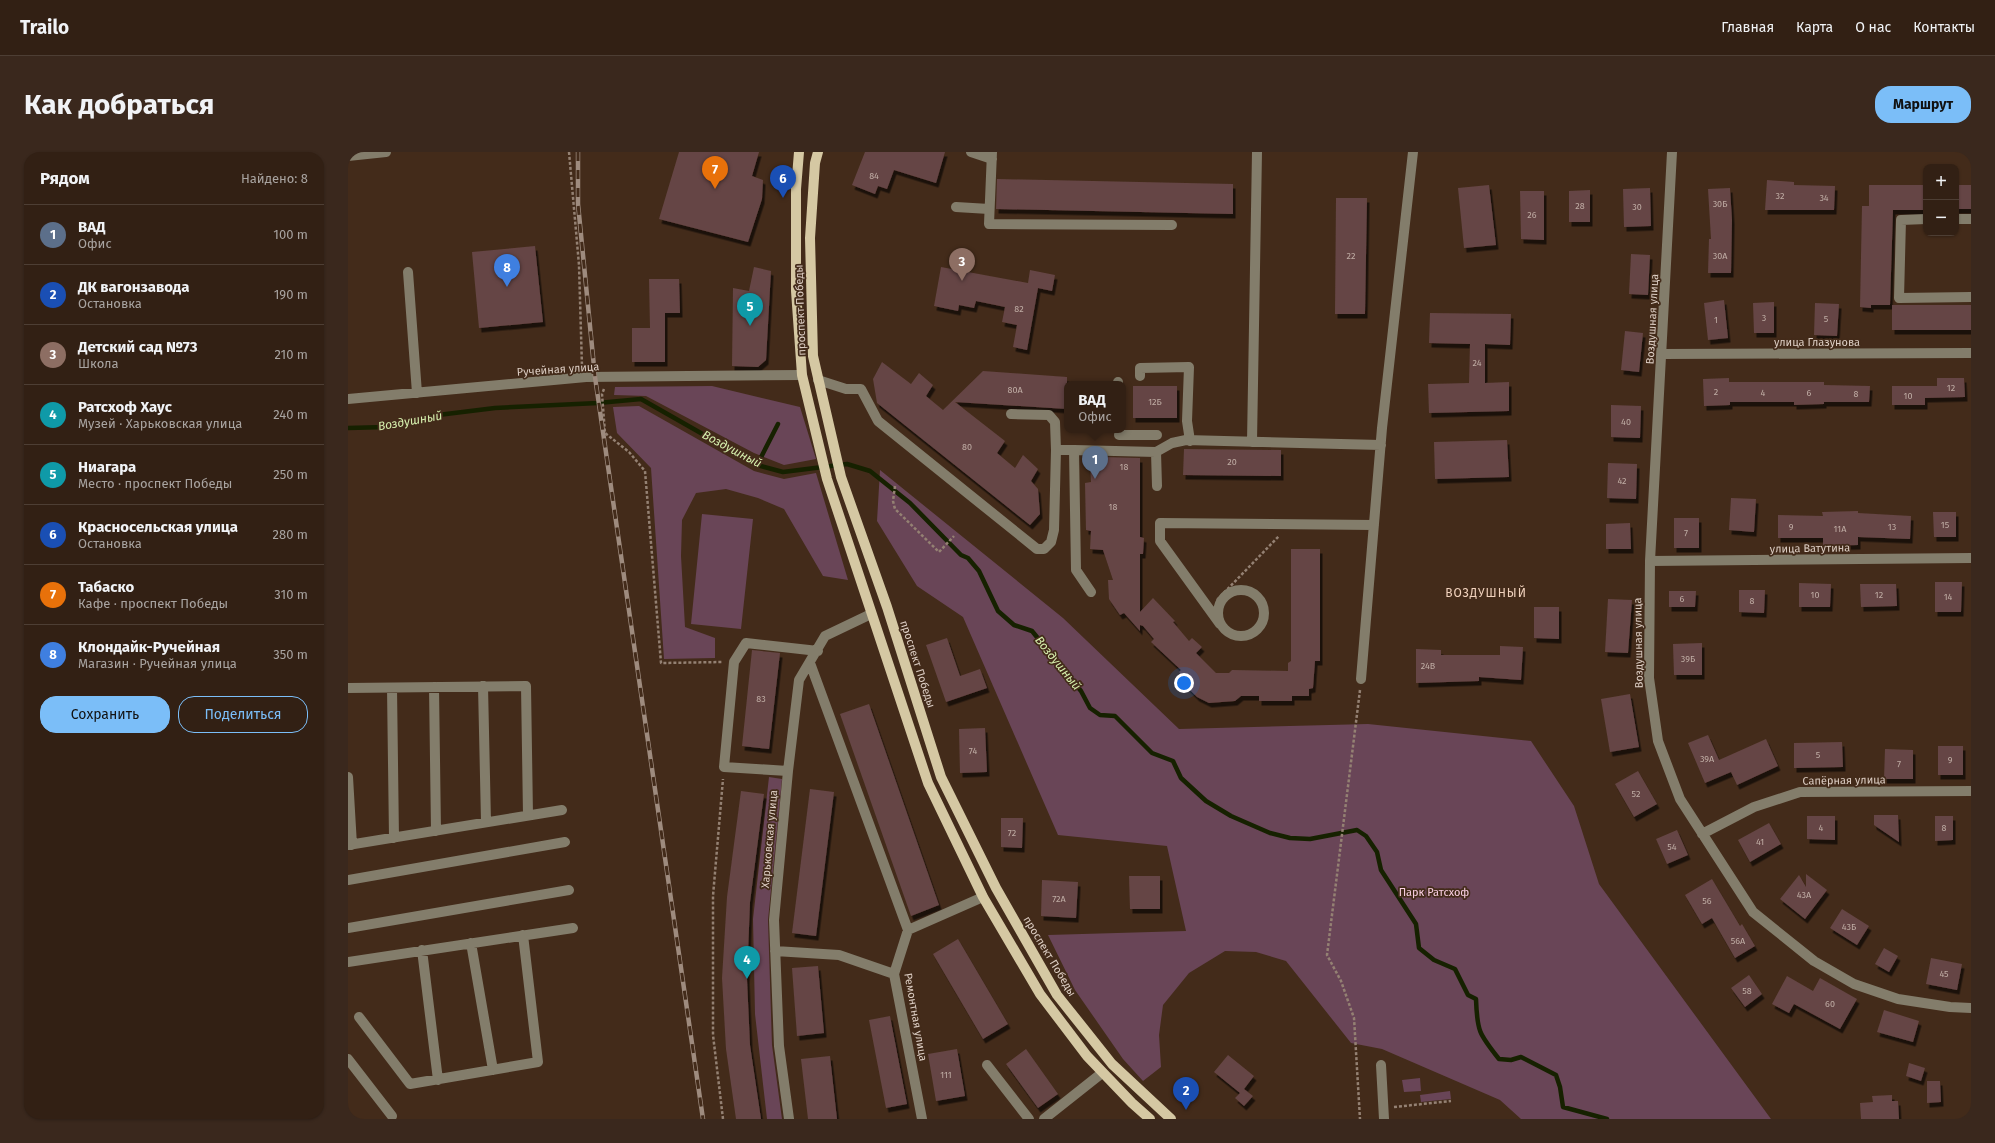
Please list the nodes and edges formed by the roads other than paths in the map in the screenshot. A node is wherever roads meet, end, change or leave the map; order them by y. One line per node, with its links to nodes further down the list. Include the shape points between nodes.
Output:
1 (386, 152): 8 (street)
2 (799, 152): 20 (main road, проспект Победы, via 796,189 796,291)
3 (818, 152): 22 (main road, проспект Победы, via 810,238 813,356)
4 (971, 152): 9 (street)
5 (1257, 152): 29 (street)
6 (1413, 152): 30 (street)
7 (1672, 152): 19 (street, Воздушная улица)
8 (348, 156)
9 (992, 156): 11 (street)
10 (956, 207): 11 (street)
11 (989, 209): 15 (street, via 988,224)
12 (1923, 219): 17 (street, via 1901,220 1899,298)
13 (1959, 219): 14 (street)
14 (1971, 219)
15 (1172, 225)
16 (408, 272): 23 (street)
17 (1971, 297)
18 (1971, 353): 19 (street, улица Глазунова)
19 (1663, 354): 38 (street, Воздушная улица)
20 (802, 375): 22 (main road, Ручейная улица); 23 (street, Ручейная улица, via 582,377); 41 (main road, проспект Победы, via 827,479)
21 (1140, 376): 28 (street, via 1140,368 1189,367 1187,421)
22 (818, 380): 31 (street, via 846,389 861,388 878,421 1037,549 1044,549 1051,542 1054,530); 40 (main road, проспект Победы, via 841,477)
23 (417, 393): 24 (street, Ручейная улица)
24 (348, 399)
25 (1011, 414): 31 (street, via 1049,415 1055,422)
26 (1119, 433): 27 (street); 33 (street)
27 (1157, 435)
28 (1190, 440): 29 (street); 34 (street, via 1172,443)
29 (1252, 442): 30 (street)
30 (1381, 445): 36 (street)
31 (1056, 450): 32 (street)
32 (1074, 450): 33 (street); 39 (street, via 1076,570)
33 (1119, 451): 34 (street)
34 (1156, 452): 35 (street)
35 (1157, 486)
36 (1374, 525): 42 (street, via 1160,523 1160,541); 45 (street)
37 (1971, 558): 38 (street, улица Ватутина)
38 (1650, 561): 57 (street, Воздушная улица, via 1649,678 1658,741 1680,800)
39 (1091, 592)
40 (887, 607): 41 (main road, Харьковская улица); 87 (main road, проспект Победы, via 941,777 996,888 1057,995 1112,1064)
41 (871, 614): 43 (street, Харьковская улица, via 825,636); 63 (main road, проспект Победы, via 928,783)
42 (1220, 624): 42 (street, via 1231,635 1252,635 1262,623 1265,612 1259,598 1249,591 1225,595 1217,615)
43 (818, 651): 44 (street, Харьковская улица); 50 (street, via 746,643 734,662 724,767)
44 (810, 663): 50 (street, Харьковская улица, via 799,680); 66 (street)
45 (1361, 680)
46 (483, 686): 47 (street); 54 (street, via 526,686); 55 (street)
47 (434, 687): 49 (street); 56 (street)
48 (348, 688): 49 (street)
49 (392, 688): 58 (street)
50 (788, 771): 70 (street, Харьковская улица, via 774,920)
51 (348, 778): 60 (street)
52 (1971, 791): 57 (street, Сапёрная улица, via 1800,792 1754,807)
53 (562, 810): 54 (street)
54 (528, 815): 55 (street)
55 (486, 822): 56 (street)
56 (436, 831): 58 (street)
57 (1702, 834): 73 (street, Воздушная улица, via 1753,912 1814,961 1854,984 1898,998)
58 (394, 838): 60 (street)
59 (565, 842): 61 (street)
60 (350, 845)
61 (348, 880)
62 (569, 890): 64 (street)
63 (983, 897): 66 (street); 79 (main road, проспект Победы, via 1040,994)
64 (348, 928)
65 (573, 928): 67 (street)
66 (908, 930): 72 (street, Ремонтная улица)
67 (523, 935): 68 (street); 78 (street, via 538,1062)
68 (471, 943): 69 (street); 78 (street)
69 (422, 950): 71 (street); 80 (street)
70 (775, 951): 72 (street, via 839,955); 82 (street, Харьковская улица, via 779,1046)
71 (348, 962)
72 (894, 974): 83 (street, Ремонтная улица)
73 (1971, 1008)
74 (359, 1017): 80 (street, via 410,1084)
75 (348, 1059): 81 (street)
76 (987, 1065): 84 (street)
77 (1381, 1065): 88 (street)
78 (493, 1070): 80 (street)
79 (1102, 1073): 85 (street); 86 (main road, проспект Победы)
80 (438, 1080)
81 (392, 1116)
82 (789, 1119)
83 (922, 1119)
84 (1029, 1119)
85 (1044, 1119)
86 (1150, 1119)
87 (1172, 1119)
88 (1384, 1119)

